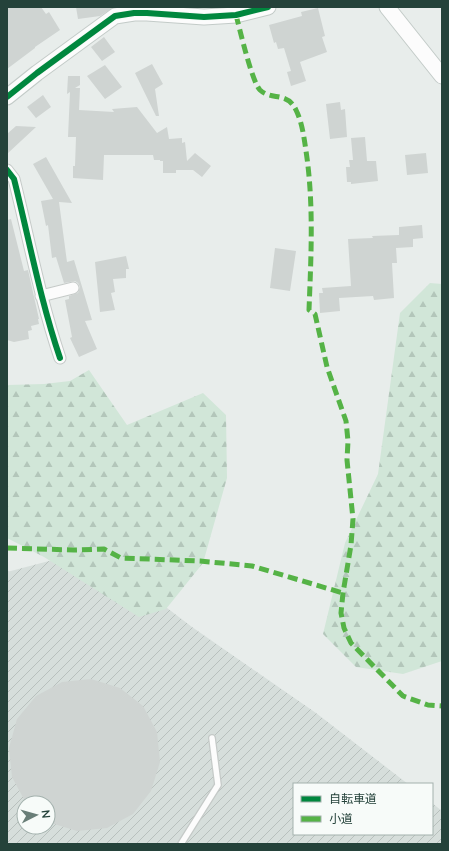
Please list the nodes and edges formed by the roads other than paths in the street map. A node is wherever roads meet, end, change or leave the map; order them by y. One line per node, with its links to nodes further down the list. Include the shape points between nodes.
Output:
1 (268, 7): 3 (street, via 236,15 204,17)
2 (387, 7): 4 (street)
3 (116, 12): 5 (street)
4 (442, 76)
5 (7, 97)
6 (7, 170): 8 (street, via 14,179)
7 (73, 288): 8 (street)
8 (41, 296): 9 (street)
9 (60, 358)
10 (212, 738): 11 (lane, via 218,786)
11 (181, 844)

